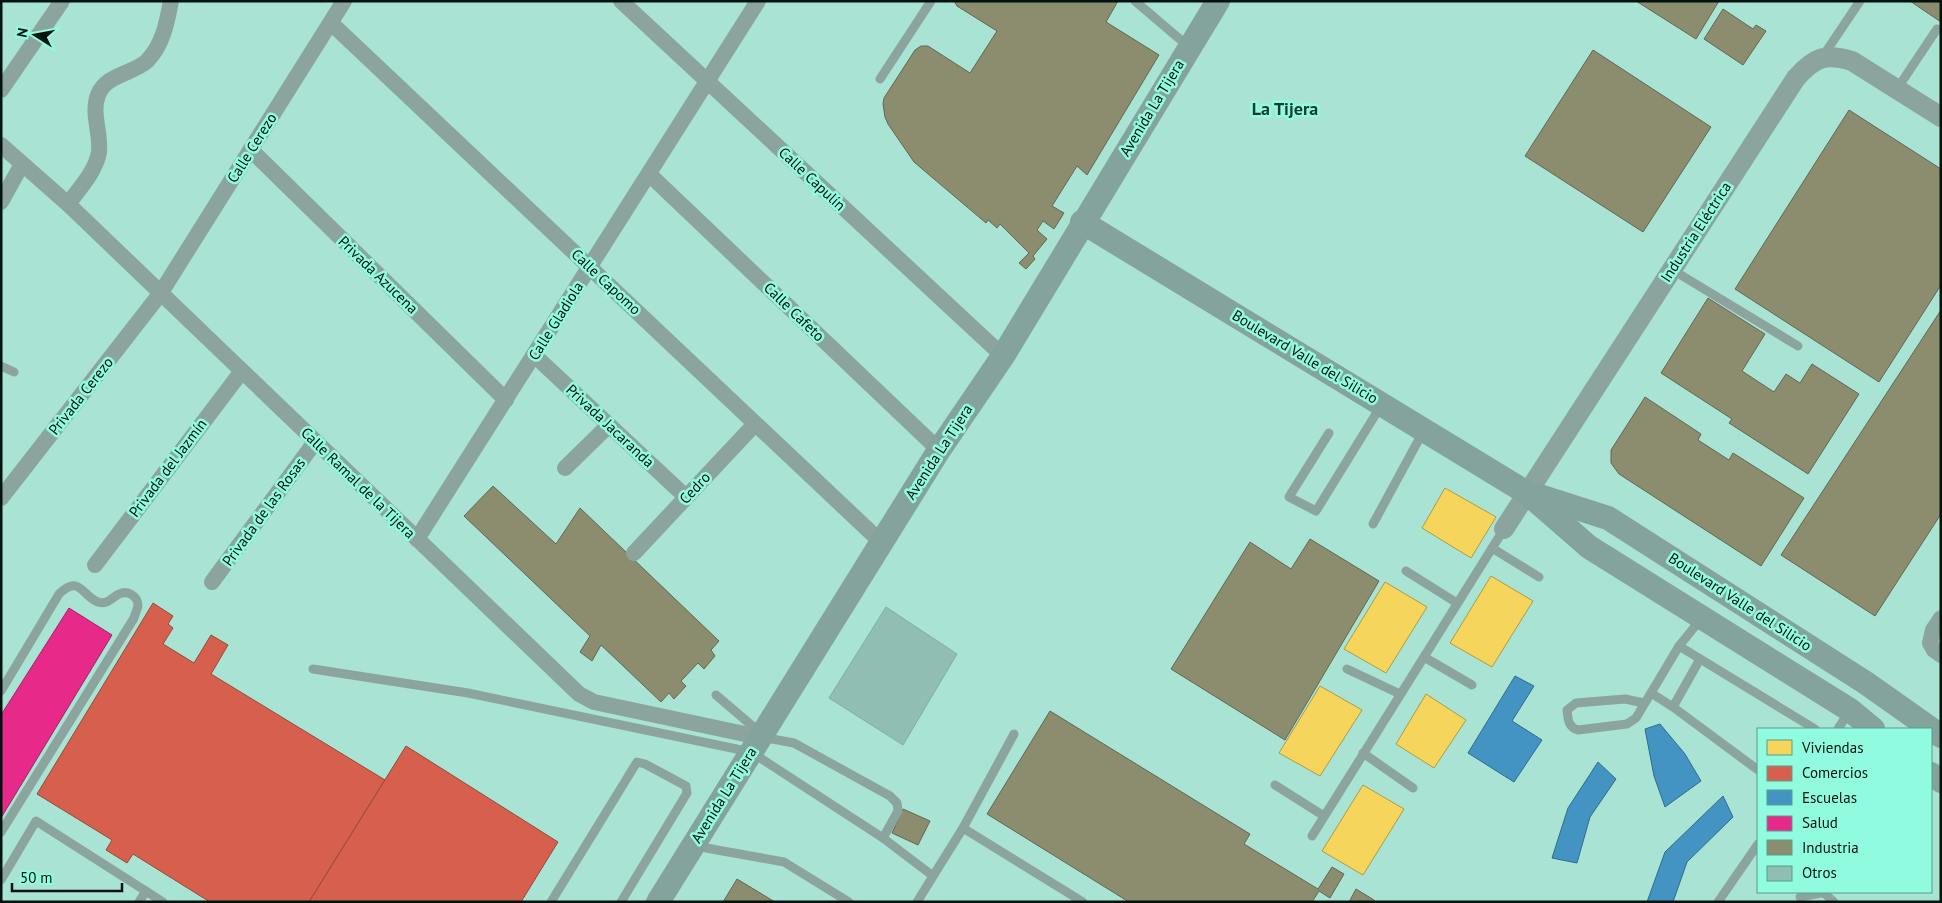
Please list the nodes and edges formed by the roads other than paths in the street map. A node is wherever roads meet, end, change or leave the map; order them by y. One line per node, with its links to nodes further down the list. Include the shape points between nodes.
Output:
1 (62, 1): 17 (street)
2 (171, 1): 24 (street, via 158,47 141,65 106,84 98,94 99,152 94,167)
3 (344, 1): 10 (street, Calle Cerezo)
4 (621, 1): 15 (street, Calle Capulín)
5 (758, 1): 15 (street, Calle Gladiola)
6 (931, 1): 14 (lane)
7 (1135, 1): 12 (lane)
8 (1218, 1): 12 (main road, Avenida La Tijera)
9 (1860, 1): 13 (lane)
10 (331, 22): 20 (street, Calle Cerezo); 26 (street, Calle Capomo)
11 (1936, 28): 16 (lane)
12 (1189, 48): 25 (main road, Avenida La Tijera)
13 (1823, 56): 16 (street, via 1852,61); 27 (street, Industria Eléctrica, via 1796,78)
14 (880, 79)
15 (708, 82): 22 (street, Calle Gladiola); 31 (street, Calle Capulín)
16 (1897, 89): 18 (street)
17 (1, 90)
18 (1941, 117)
19 (1, 144): 21 (street, Calle Ramal de la Tijera)
20 (251, 150): 28 (street, Calle Cerezo); 35 (street, Privada Azucena)
21 (22, 164): 23 (street); 24 (street, Calle Ramal de la Tijera)
22 (649, 174): 26 (street, Calle Gladiola); 42 (street, Calle Cafeto)
23 (1, 202)
24 (68, 204): 28 (street, Calle Ramal de la Tijera)
25 (1082, 222): 31 (main road, Avenida La Tijera); 36 (main road, Boulevard Valle del Silicio)
26 (590, 267): 30 (street, Calle Gladiola); 37 (street, Calle Capomo)
27 (1671, 269): 29 (lane); 44 (street, Industria Eléctrica)
28 (160, 294): 34 (street, Calle Ramal de la Tijera); 45 (street, Privada Cerezo)
29 (1798, 346)
30 (534, 355): 35 (street, Calle Gladiola); 38 (street, Privada Jacaranda)
31 (1003, 356): 42 (main road, Avenida La Tijera)
32 (1, 366): 33 (lane)
33 (14, 372)
34 (242, 372): 41 (street, Calle Ramal de la Tijera); 53 (street, Privada del Jazmín)
35 (506, 400): 49 (street, Calle Gladiola)
36 (1382, 404): 39 (main road, Boulevard Valle del Silicio); 40 (lane, via 1316,511 1289,497)
37 (755, 424): 46 (street, Cedro); 50 (street, Calle Capomo)
38 (609, 425): 43 (street); 46 (street, Privada Jacaranda)
39 (1424, 430): 44 (main road, Boulevard Valle del Silicio); 47 (lane)
40 (1329, 433)
41 (315, 442): 49 (street, Calle Ramal de la Tijera); 56 (street, Privada de las Rosas)
42 (939, 450): 50 (main road, Avenida La Tijera)
43 (565, 468)
44 (1527, 492): 48 (street, Industria Eléctrica); 58 (main road, Boulevard Valle del Silicio, via 1589,547); 66 (main road, Boulevard Valle del Silicio, via 1608,518)
45 (1, 498)
46 (686, 498): 52 (street, Cedro)
47 (1373, 524)
48 (1504, 529): 51 (lane)
49 (417, 539): 79 (street, Calle Ramal de la Tijera, via 579,694 594,702)
50 (882, 542): 79 (main road, Avenida La Tijera)
51 (1492, 548): 55 (lane); 57 (lane)
52 (634, 553)
53 (95, 564)
54 (1406, 571): 57 (lane)
55 (1539, 577)
56 (212, 582)
57 (1457, 604): 62 (lane)
58 (1703, 617): 60 (lane); 74 (main road, Boulevard Valle del Silicio)
59 (1941, 618): 61 (street, via 1933,630)
60 (1680, 646): 63 (lane); 69 (lane)
61 (1936, 649)
62 (1424, 656): 67 (lane); 70 (lane)
63 (1700, 659): 73 (lane); 75 (lane)
64 (1347, 669): 70 (lane)
65 (313, 670): 79 (lane)
66 (1866, 684): 74 (main road); 77 (main road, Boulevard Valle del Silicio)
67 (1472, 685)
68 (1, 691): 86 (lane, via 66,587 82,588 102,604 126,592 137,600 134,618)
69 (1651, 693): 72 (lane); 73 (lane)
70 (1400, 694): 80 (lane)
71 (716, 695): 79 (lane, via 750,724)
72 (1644, 704): 72 (lane, via 1625,698 1576,703 1567,710 1568,723 1578,730 1627,724 1636,718)
73 (1673, 707): 81 (lane)
74 (1844, 720): 76 (main road, Boulevard Valle del Silicio)
75 (1813, 728)
76 (1871, 728)
77 (1929, 728)
78 (1014, 734): 85 (lane)
79 (758, 740): 88 (lane); 88 (lane, via 794,744 890,796 897,803 898,811); 90 (main road, Avenida La Tijera)
80 (1363, 753): 83 (lane); 84 (lane)
81 (1757, 769)
82 (1275, 786): 84 (lane)
83 (1413, 788)
84 (1324, 816): 87 (lane)
85 (963, 828): 91 (lane); 103 (lane)
86 (1, 832)
87 (1312, 836)
88 (883, 838): 91 (lane)
89 (1757, 845): 104 (lane)
90 (692, 846): 100 (main road, Avenida La Tijera); 101 (lane, via 784,862)
91 (933, 876): 102 (lane)
92 (1, 880): 93 (lane, via 36,821)
93 (146, 891): 96 (lane); 97 (lane)
94 (1820, 893): 95 (lane)
95 (1799, 897)
96 (139, 902)
97 (163, 902)
98 (551, 902): 99 (lane, via 637,762 686,786 686,793)
99 (621, 902)
100 (658, 902)
101 (849, 902)
102 (917, 902)
103 (1082, 902)
104 (1718, 902)

